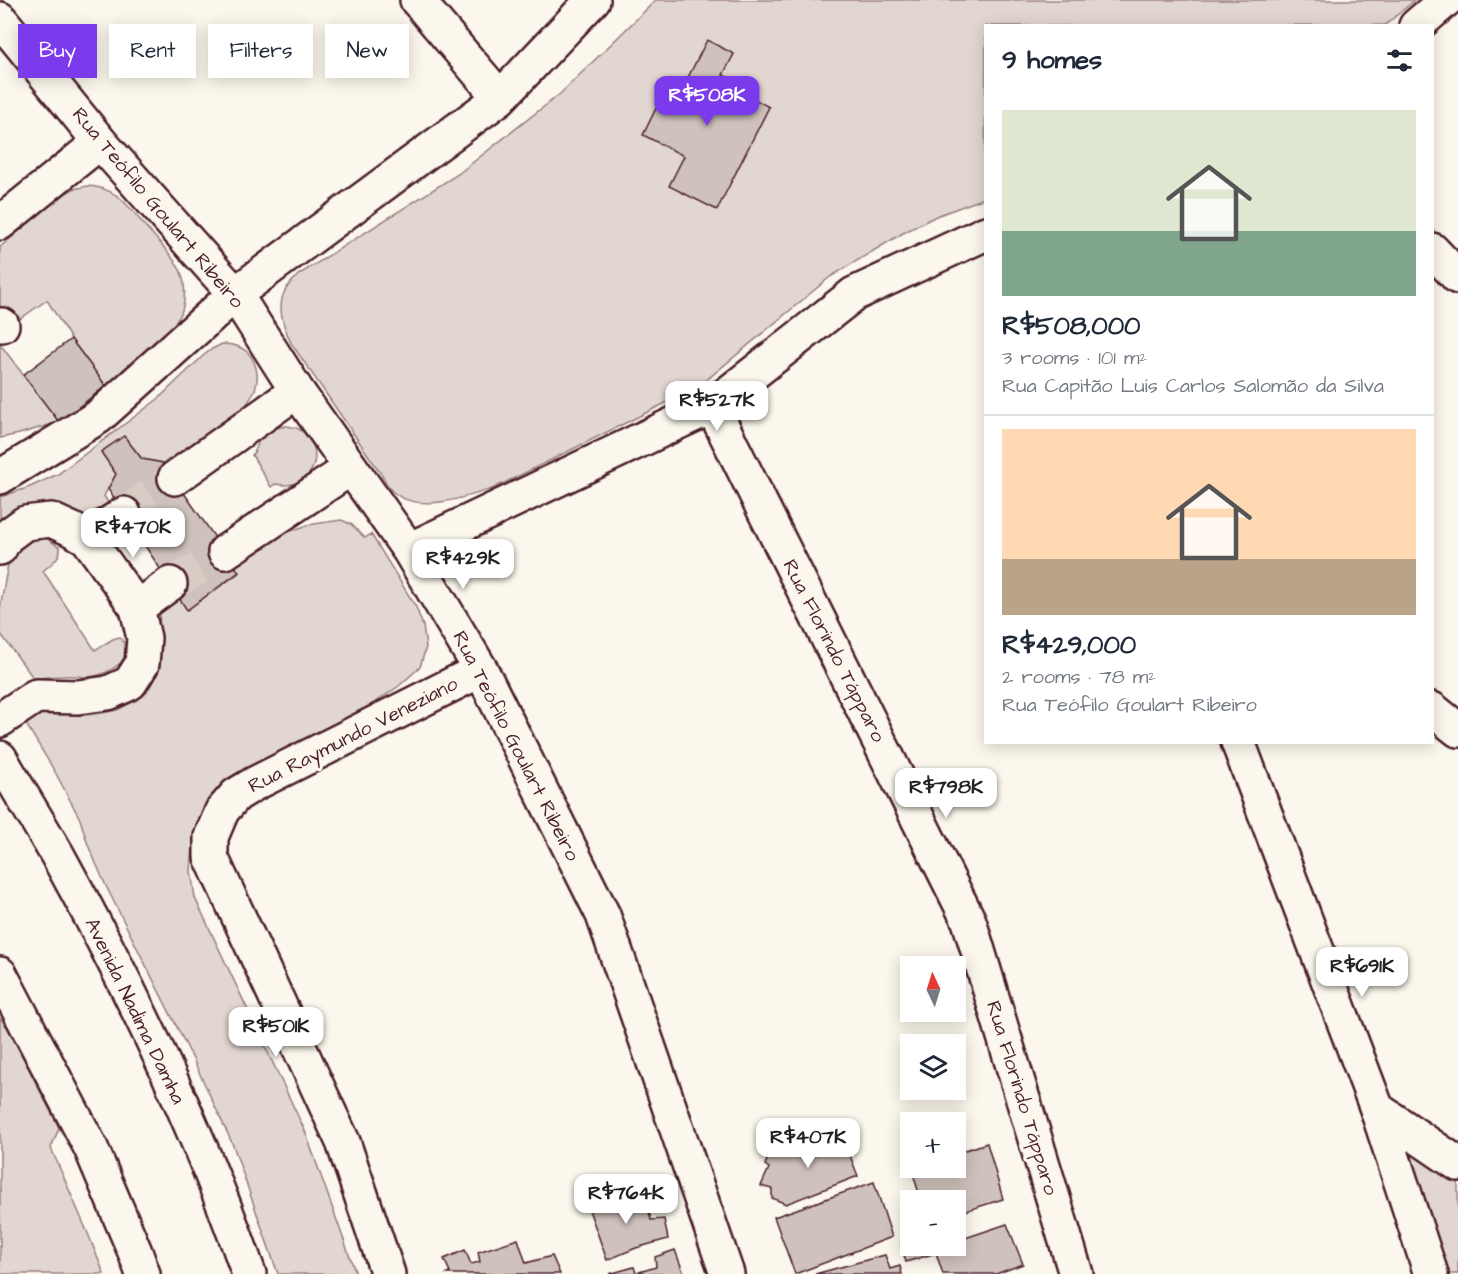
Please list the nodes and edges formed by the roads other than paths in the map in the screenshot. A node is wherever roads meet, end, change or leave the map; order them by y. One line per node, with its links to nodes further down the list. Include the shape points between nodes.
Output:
1 (417, 0): 6 (street)
2 (593, 0): 6 (street)
3 (1446, 0): 5 (street)
4 (0, 19): 7 (street, Rua Teófilo Goulart Ribeiro)
5 (1418, 24)
6 (500, 98): 12 (street)
7 (100, 142): 8 (street); 12 (street, Rua Teófilo Goulart Ribeiro)
8 (0, 223)
9 (984, 236): 14 (street, via 854,294)
10 (1434, 252): 11 (street)
11 (1458, 277)
12 (235, 294): 13 (street, Rua Teófilo Goulart Ribeiro); 16 (street, via 98,417)
13 (297, 391): 15 (street, Rua Teófilo Goulart Ribeiro); 17 (street)
14 (711, 406): 21 (street); 38 (street, Rua Florindo Tápparo, via 969,921)
15 (351, 468): 21 (street, Rua Teófilo Goulart Ribeiro); 22 (street)
16 (2, 475)
17 (175, 478)
18 (124, 513): 19 (street)
19 (87, 538): 20 (street, via 51,520 25,523 6,537); 24 (street)
20 (0, 548)
21 (409, 550): 25 (street, Rua Teófilo Goulart Ribeiro)
22 (225, 552)
23 (170, 584): 24 (street)
24 (137, 608): 27 (street, via 144,638 142,664 130,683 108,693 36,696)
25 (481, 670): 36 (street, Rua Raymundo Veneziano, via 236,795 222,811 211,837 211,857 343,1142); 37 (street, Rua Teófilo Goulart Ribeiro, via 603,915)
26 (1434, 711): 28 (street)
27 (0, 720)
28 (1458, 730)
29 (1239, 744): 32 (street)
30 (0, 758): 35 (street, Avenida Nadima Damha, via 57,855 145,1027 188,1119)
31 (0, 974): 34 (street, via 91,1148)
32 (1377, 1108): 33 (street); 39 (street)
33 (1458, 1164)
34 (143, 1274)
35 (249, 1274)
36 (388, 1274)
37 (727, 1274)
38 (1076, 1274)
39 (1431, 1274)

